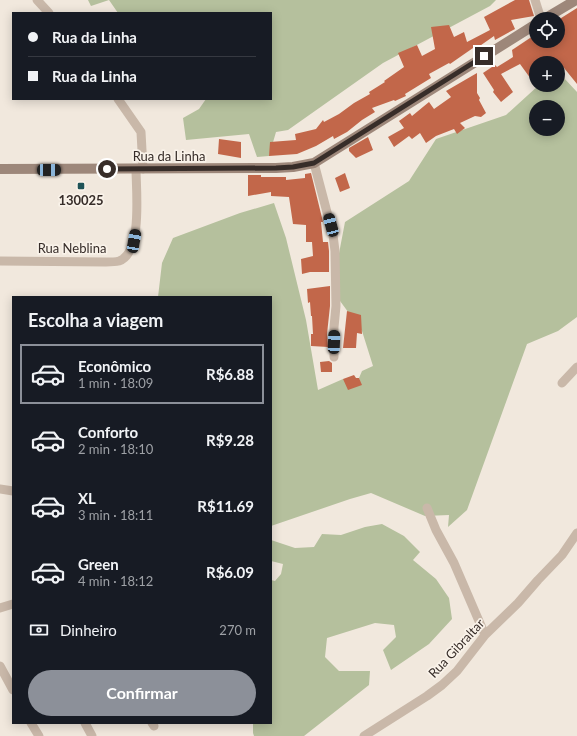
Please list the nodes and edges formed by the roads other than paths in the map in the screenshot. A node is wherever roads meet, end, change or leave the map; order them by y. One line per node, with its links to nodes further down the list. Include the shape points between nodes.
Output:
1 (37, 0): 4 (street)
2 (535, 0): 5 (street)
3 (576, 0): 6 (street)
4 (48, 12)
5 (539, 12)
6 (555, 12)
7 (529, 28): 9 (street, Rua da Linha)
8 (119, 100): 11 (street, via 141,132)
9 (314, 163): 11 (street, Rua da Linha, via 276,168); 13 (street, via 335,251)
10 (0, 169): 11 (street, Rua da Linha)
11 (139, 169): 12 (street, Rua Neblina, via 134,241 127,255 120,261)
12 (0, 261)
13 (334, 357)
14 (577, 367): 15 (street)
15 (562, 383)
16 (0, 489): 17 (street)
17 (12, 491)
18 (427, 508): 22 (street)
19 (577, 533): 22 (street, Rua Gibraltar, via 562,555)
20 (12, 604): 21 (street)
21 (0, 608)
22 (485, 635): 29 (street, Rua Gibraltar, via 442,685)
23 (0, 666): 24 (street)
24 (12, 688)
25 (32, 724): 27 (street)
26 (86, 724): 28 (street)
27 (39, 736)
28 (92, 736)
29 (364, 736)

